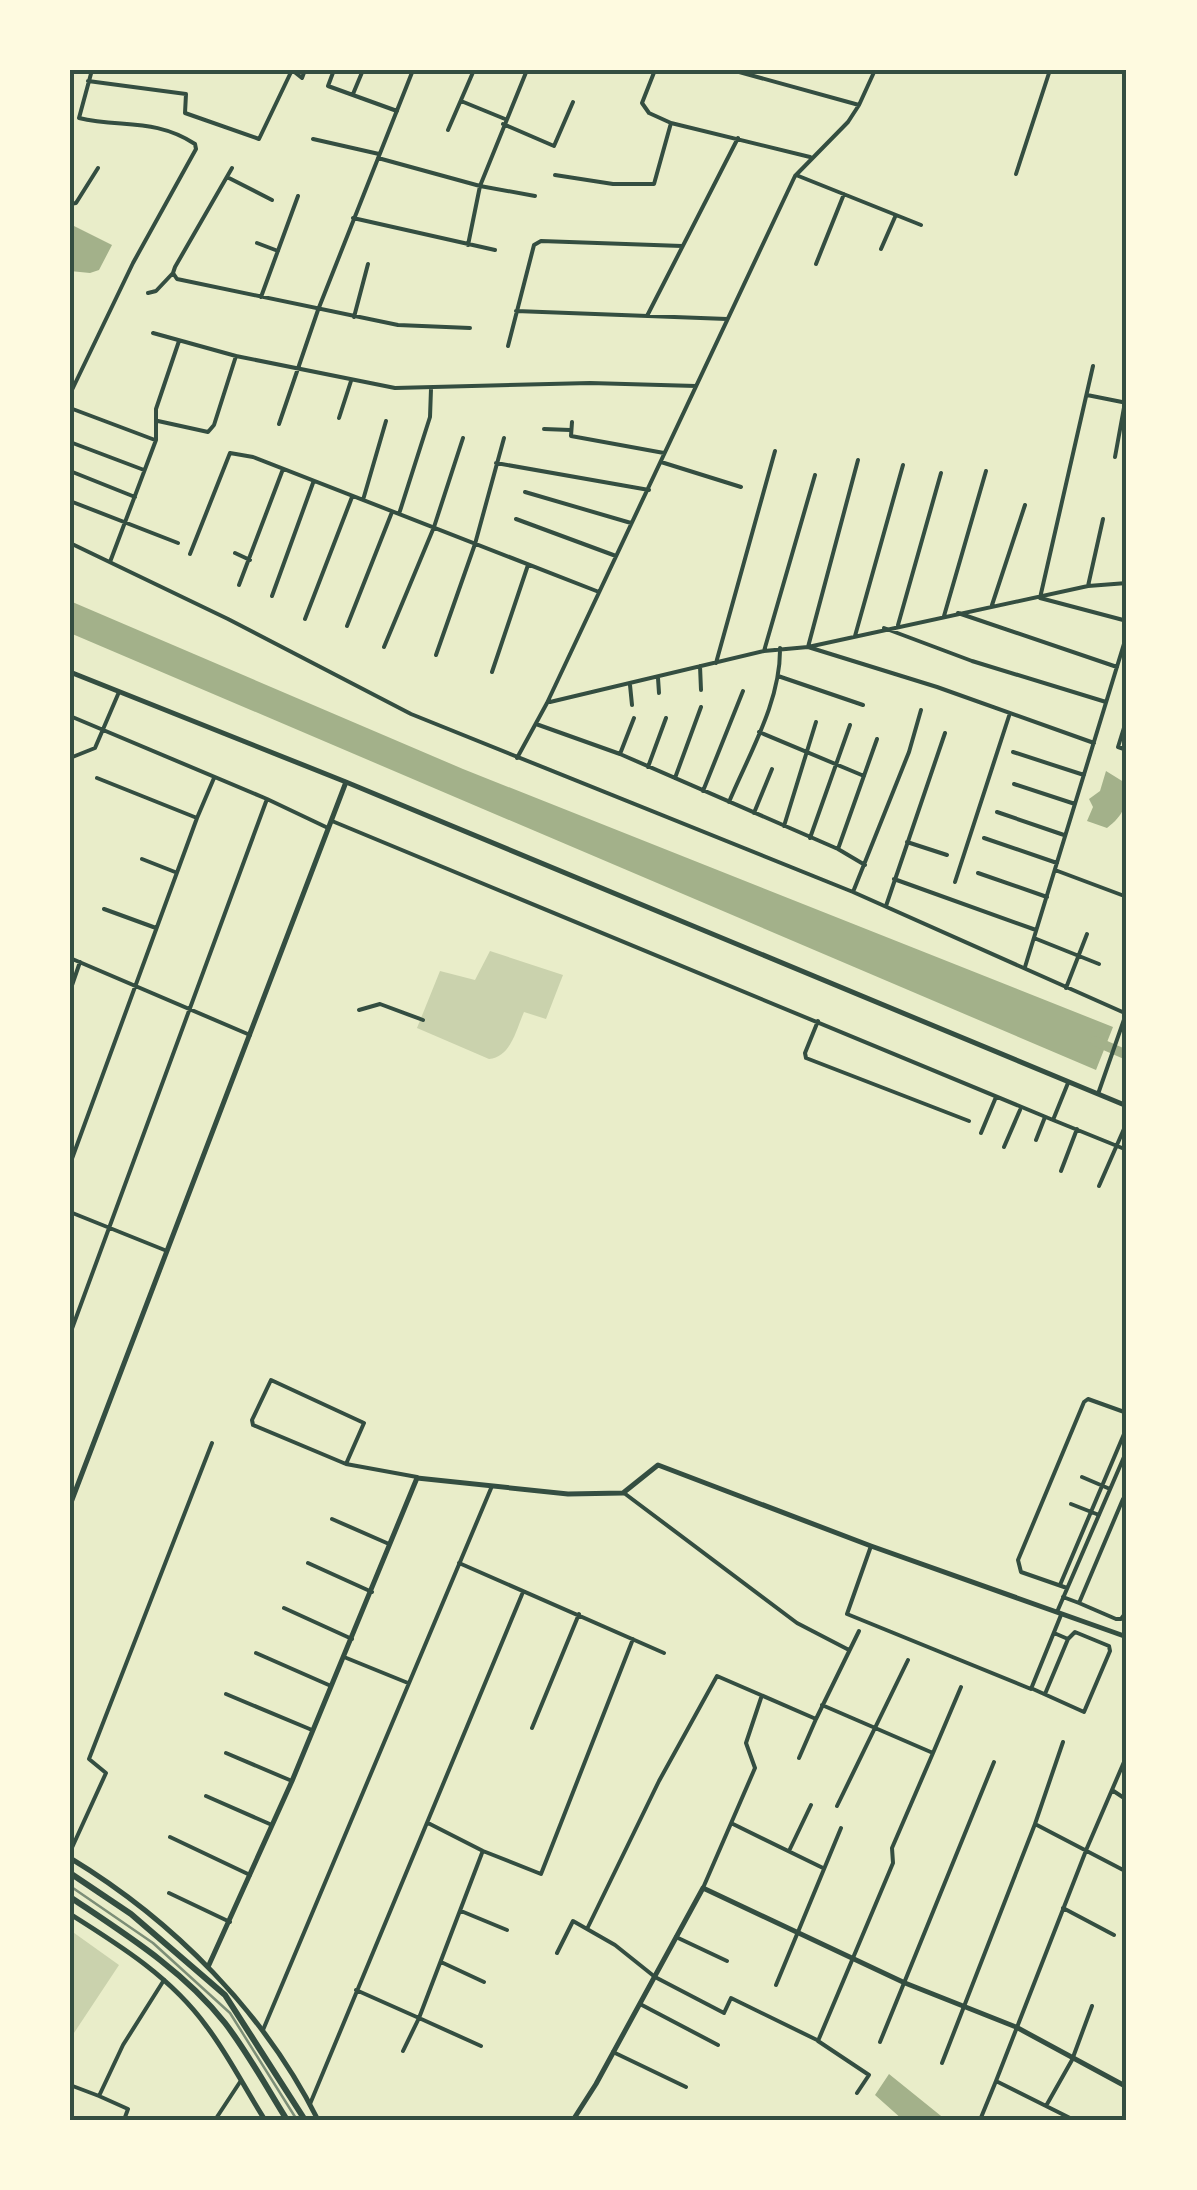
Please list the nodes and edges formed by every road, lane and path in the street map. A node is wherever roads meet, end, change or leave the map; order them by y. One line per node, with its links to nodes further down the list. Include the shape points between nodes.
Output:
1 (92, 70): 12 (street)
2 (306, 70): 12 (street, via 302,78 292,70 259,138 185,112 186,94)
3 (334, 70): 13 (street, via 328,86)
4 (363, 70): 13 (street)
5 (413, 70): 17 (street)
6 (474, 70): 14 (street)
7 (527, 70): 18 (street)
8 (655, 70): 19 (street, via 642,103)
9 (732, 70): 16 (street)
10 (875, 70): 16 (street)
11 (1050, 70): 28 (street)
12 (88, 81): 66 (street, via 79,118 149,125 196,146)
13 (353, 94): 17 (street)
14 (461, 101): 18 (street); 20 (street)
15 (573, 102): 18 (street, via 554,146)
16 (860, 106): 24 (street)
17 (397, 111): 23 (street)
18 (504, 122): 31 (street)
19 (670, 122): 21 (street); 29 (street, via 654,184)
20 (448, 130)
21 (738, 138): 24 (street); 42 (street)
22 (312, 139): 23 (street)
23 (378, 156): 31 (street); 38 (street)
24 (810, 157): 27 (street)
25 (98, 168): 36 (street)
26 (232, 168): 30 (street)
27 (796, 174): 32 (street); 55 (street)
28 (1016, 174)
29 (555, 175)
30 (227, 177): 35 (street); 48 (street)
31 (480, 186): 34 (street); 41 (street)
32 (844, 194): 37 (street); 47 (street)
33 (298, 196): 45 (street)
34 (535, 196)
35 (272, 200)
36 (70, 204)
37 (896, 215): 39 (street); 43 (street)
38 (353, 218): 41 (street); 51 (street)
39 (921, 225)
40 (257, 243): 45 (street)
41 (468, 245): 44 (street)
42 (682, 246): 52 (street, via 541,241 534,245); 53 (street)
43 (880, 249)
44 (495, 250)
45 (278, 251): 50 (street)
46 (368, 264): 54 (street)
47 (816, 264)
48 (174, 273): 49 (street); 50 (street)
49 (148, 293)
50 (261, 297): 51 (street)
51 (318, 310): 54 (street); 62 (street)
52 (516, 312): 53 (street); 59 (street)
53 (647, 316): 55 (street)
54 (354, 317): 56 (street)
55 (728, 320): 64 (street)
56 (470, 328)
57 (153, 333): 58 (street)
58 (179, 341): 60 (street); 71 (street)
59 (508, 346)
60 (236, 356): 62 (street); 71 (street, via 208,432)
61 (1093, 366): 67 (street)
62 (296, 369): 63 (street); 74 (street)
63 (351, 381): 65 (street); 70 (street)
64 (696, 386): 65 (street); 82 (street)
65 (431, 387): 103 (street, via 430,417)
66 (70, 394)
67 (1087, 396): 68 (street); 123 (street)
68 (1126, 402): 83 (street)
69 (70, 408): 79 (street)
70 (340, 418)
71 (158, 421): 79 (street)
72 (386, 421): 100 (street)
73 (572, 422): 76 (street)
74 (279, 424)
75 (544, 429): 76 (street)
76 (570, 430): 82 (street, via 571,436)
77 (463, 438): 108 (street)
78 (504, 438): 86 (street)
79 (156, 440): 89 (street)
80 (70, 442): 89 (street)
81 (775, 450): 139 (street)
82 (664, 454): 85 (street)
83 (1115, 457)
84 (858, 460): 135 (street)
85 (660, 462): 95 (street); 96 (street)
86 (496, 463): 96 (street); 111 (street)
87 (904, 466): 133 (street)
88 (283, 469): 94 (street); 113 (street, via 230,453); 115 (street)
89 (144, 470): 99 (street)
90 (70, 472): 99 (street)
91 (986, 472): 126 (street)
92 (942, 473): 129 (street)
93 (815, 475): 137 (street)
94 (314, 481): 98 (street); 122 (street)
95 (741, 486)
96 (648, 490): 106 (street)
97 (525, 492): 106 (street)
98 (352, 496): 100 (street); 127 (street)
99 (135, 498): 107 (street)
100 (364, 500): 103 (street)
101 (70, 501): 107 (street)
102 (1025, 505): 124 (street)
103 (396, 513): 108 (street); 130 (street)
104 (516, 519): 114 (street)
105 (1103, 519): 120 (street)
106 (632, 522): 114 (street)
107 (126, 524): 110 (street); 116 (street)
108 (434, 527): 111 (street); 134 (street)
109 (70, 543): 116 (street)
110 (178, 543)
111 (475, 544): 117 (street); 138 (street)
112 (235, 552): 115 (street)
113 (190, 554)
114 (616, 556): 121 (street)
115 (250, 560): 119 (street)
116 (110, 562): 175 (street, via 410,714)
117 (528, 564): 121 (street); 143 (street)
118 (1127, 583): 120 (street)
119 (239, 584)
120 (1088, 586): 123 (street)
121 (599, 592): 151 (street)
122 (272, 596)
123 (1040, 598): 124 (street); 128 (street)
124 (992, 606): 125 (street)
125 (958, 614): 126 (street); 141 (street)
126 (944, 616): 129 (street)
127 (305, 619)
128 (1127, 621)
129 (898, 625): 131 (street)
130 (346, 626)
131 (884, 628): 133 (street); 152 (street)
132 (1127, 634): 141 (street)
133 (855, 636): 135 (street)
134 (384, 647)
135 (808, 647): 136 (street); 157 (street)
136 (780, 648): 137 (street); 145 (street)
137 (764, 651): 139 (street)
138 (436, 655)
139 (716, 663): 140 (street)
140 (700, 666): 144 (street); 147 (street)
141 (1117, 667): 152 (street)
142 (70, 672): 149 (street)
143 (492, 672)
144 (658, 676): 146 (street); 150 (street)
145 (778, 676): 153 (street); 166 (street)
146 (629, 683): 151 (street); 154 (street)
147 (702, 690)
148 (743, 691): 186 (street)
149 (119, 692): 165 (street); 184 (street)
150 (659, 693)
151 (547, 702): 163 (street)
152 (1106, 702): 169 (street)
153 (863, 705)
154 (632, 706)
155 (702, 707): 183 (street)
156 (921, 710): 204 (street)
157 (1009, 714): 169 (street); 209 (street)
158 (70, 716): 165 (street)
159 (634, 718): 173 (street)
160 (666, 718): 177 (street)
161 (1127, 718): 170 (street, via 1118,747)
162 (816, 722): 171 (street)
163 (536, 724): 173 (street); 175 (street)
164 (850, 725): 176 (street)
165 (102, 730): 174 (street, via 95,748); 182 (street)
166 (758, 732): 171 (street); 188 (street)
167 (944, 733): 199 (street)
168 (877, 739): 180 (street)
169 (1094, 743): 179 (street)
170 (1127, 750)
171 (808, 752): 176 (street); 194 (street)
172 (1014, 752): 179 (street)
173 (620, 754): 177 (street)
174 (70, 758)
175 (517, 758): 210 (street)
176 (836, 764): 180 (street); 197 (street)
177 (648, 768): 183 (street)
178 (772, 769): 191 (street)
179 (1084, 775): 189 (street)
180 (864, 776): 200 (street)
181 (97, 778): 192 (street)
182 (214, 778): 187 (street); 192 (street)
183 (675, 778): 186 (street)
184 (346, 782): 193 (street); 233 (street)
185 (1014, 784): 189 (street)
186 (703, 791): 188 (street)
187 (267, 800): 195 (street); 227 (street)
188 (729, 802): 191 (street)
189 (1075, 804): 196 (street)
190 (997, 812): 196 (street)
191 (754, 813): 194 (street)
192 (196, 818): 206 (street)
193 (332, 820): 195 (street); 231 (street)
194 (784, 826): 197 (street)
195 (328, 828): 232 (street)
196 (1066, 835): 203 (street)
197 (810, 838): 200 (street)
198 (984, 838): 203 (street)
199 (906, 842): 201 (street); 208 (street)
200 (838, 850): 204 (street)
201 (947, 855)
202 (142, 859): 206 (street)
203 (1057, 863): 205 (street)
204 (865, 866): 210 (street)
205 (1055, 870): 211 (street); 212 (street)
206 (177, 872): 215 (street)
207 (978, 873): 211 (street)
208 (894, 880): 213 (street); 216 (street)
209 (955, 882)
210 (854, 892): 213 (street)
211 (1047, 896): 216 (street)
212 (1127, 897)
213 (886, 906): 223 (street)
214 (104, 909): 215 (street)
215 (156, 928): 224 (street)
216 (1036, 930): 218 (street)
217 (1087, 934): 219 (street)
218 (1034, 938): 219 (street); 223 (street)
219 (1079, 956): 222 (street); 225 (street)
220 (70, 958): 221 (street)
221 (80, 962): 224 (street); 226 (street)
222 (1099, 964)
223 (1025, 967): 225 (street)
224 (135, 987): 227 (street); 248 (street)
225 (1066, 988): 229 (street)
226 (70, 990)
227 (190, 1010): 232 (street); 253 (street)
228 (360, 1010): 230 (street, via 380,1004)
229 (1127, 1013): 234 (street)
230 (423, 1020)
231 (818, 1021): 235 (street); 240 (street, via 806,1058)
232 (250, 1035): 254 (street)
233 (1068, 1083): 234 (street); 239 (street)
234 (1098, 1094): 236 (street)
235 (996, 1097): 237 (street); 243 (street)
236 (1127, 1106)
237 (1021, 1108): 238 (street); 245 (street)
238 (1045, 1118): 239 (street); 244 (street)
239 (1053, 1120): 242 (street)
240 (968, 1121)
241 (1127, 1122): 246 (street)
242 (1077, 1129): 246 (street); 250 (street)
243 (981, 1133)
244 (1036, 1140)
245 (1004, 1146)
246 (1117, 1146): 247 (street); 251 (street)
247 (1127, 1150)
248 (72, 1151): 249 (street)
249 (70, 1164)
250 (1060, 1171)
251 (1099, 1186)
252 (70, 1212): 253 (street)
253 (109, 1228): 254 (street); 255 (street)
254 (168, 1251): 270 (street)
255 (70, 1334)
256 (1127, 1413): 278 (street, via 1084,1402 1018,1560 1021,1572)
257 (1127, 1427): 264 (street)
258 (212, 1443): 332 (street, via 89,1759 106,1773)
259 (1127, 1450): 260 (street)
260 (1125, 1458): 266 (street)
261 (346, 1464): 261 (street, via 253,1425 271,1380 364,1423); 263 (street)
262 (1082, 1477): 264 (street)
263 (417, 1478): 265 (street); 274 (street)
264 (1102, 1485): 266 (street); 271 (street)
265 (492, 1486): 267 (street); 277 (street)
266 (1109, 1491): 268 (street); 272 (street)
267 (623, 1492): 275 (street, via 658,1465); 294 (street, via 797,1623)
268 (1125, 1500): 283 (street)
269 (1072, 1504): 271 (street)
270 (70, 1505)
271 (1091, 1512): 272 (street); 278 (street)
272 (1098, 1515): 279 (street)
273 (332, 1520): 274 (street)
274 (389, 1544): 280 (street)
275 (871, 1546): 286 (street); 302 (street, via 847,1614)
276 (308, 1563): 280 (street)
277 (459, 1564): 281 (street); 299 (street)
278 (1060, 1585): 279 (street)
279 (1067, 1588): 282 (street)
280 (372, 1592): 292 (street)
281 (522, 1592): 287 (street); 323 (street)
282 (1063, 1597): 283 (street); 286 (street)
283 (1079, 1603): 285 (street, via 1116,1619)
284 (284, 1608): 292 (street)
285 (1127, 1612)
286 (1059, 1613): 289 (street); 290 (street)
287 (579, 1614): 293 (street); 308 (street)
288 (859, 1631): 294 (street)
289 (1054, 1633): 291 (street); 302 (street)
290 (1127, 1637)
291 (1068, 1638): 304 (street); 304 (street, via 1076,1632 1110,1648 1086,1710)
292 (352, 1639): 297 (street)
293 (633, 1639): 296 (street); 330 (street, via 541,1874)
294 (849, 1650): 306 (street)
295 (256, 1652): 300 (street)
296 (664, 1653)
297 (344, 1657): 299 (street); 300 (street)
298 (908, 1660): 309 (street)
299 (408, 1683): 365 (street)
300 (331, 1686): 310 (street)
301 (961, 1688): 313 (street)
302 (1032, 1689): 304 (street)
303 (226, 1694): 310 (street)
304 (1045, 1695)
305 (761, 1698): 307 (street); 324 (street, via 746,1743 755,1768); 344 (street, via 716,1676)
306 (822, 1705): 307 (street); 309 (street)
307 (816, 1719): 315 (street)
308 (532, 1728)
309 (876, 1728): 313 (street); 322 (street)
310 (312, 1730): 317 (street)
311 (1064, 1742): 325 (street)
312 (226, 1753): 317 (street)
313 (933, 1753): 350 (street)
314 (1127, 1755): 318 (street)
315 (799, 1758)
316 (994, 1762): 357 (street)
317 (292, 1780): 326 (street)
318 (1112, 1790): 320 (street); 329 (street)
319 (206, 1796): 326 (street)
320 (1127, 1800)
321 (811, 1805): 331 (street)
322 (838, 1806)
323 (428, 1823): 330 (street); 359 (street)
324 (732, 1823): 331 (street); 337 (street)
325 (1035, 1824): 329 (street); 361 (street)
326 (272, 1825): 336 (street)
327 (841, 1828): 333 (street)
328 (170, 1837): 336 (street)
329 (1086, 1848): 334 (street); 340 (street)
330 (483, 1851): 341 (street)
331 (789, 1851): 333 (street)
332 (70, 1855): 353 (street)
333 (824, 1868): 346 (street)
334 (1127, 1872)
335 (70, 1873): 387 (main road, via 225,1995)
336 (250, 1875): 343 (street)
337 (703, 1888): 346 (street); 348 (street)
338 (169, 1893): 343 (street)
339 (70, 1897): 386 (main road, via 148,1949 199,1994)
340 (1062, 1908): 347 (street); 364 (street)
341 (460, 1911): 345 (street); 351 (street)
342 (70, 1914): 355 (street)
343 (230, 1922): 353 (street)
344 (586, 1929): 349 (street, via 573,1921); 354 (street)
345 (508, 1930)
346 (798, 1931): 350 (street); 358 (street)
347 (1114, 1935)
348 (676, 1937): 352 (street); 354 (street)
349 (557, 1953)
350 (852, 1957): 357 (street); 366 (street)
351 (440, 1962): 356 (street); 363 (street)
352 (727, 1962)
353 (208, 1967): 365 (street)
354 (655, 1978): 360 (street); 366 (street, via 724,2014 731,1998)
355 (164, 1980): 375 (street, via 208,2028); 380 (street)
356 (484, 1982)
357 (905, 1983): 361 (street); 367 (street)
358 (776, 1985)
359 (356, 1990): 363 (street); 381 (street)
360 (640, 2004): 368 (street); 371 (street)
361 (963, 2004): 364 (street); 373 (street)
362 (1092, 2006): 372 (street)
363 (419, 2018): 369 (street); 370 (street)
364 (1016, 2027): 372 (street); 374 (street)
365 (263, 2030): 381 (street)
366 (818, 2041): 379 (street, via 869,2075)
367 (880, 2042)
368 (718, 2044)
369 (481, 2046)
370 (403, 2051)
371 (614, 2052): 378 (street); 389 (street)
372 (1072, 2060): 377 (street); 382 (street)
373 (942, 2063)
374 (996, 2081): 382 (street); 390 (street)
375 (240, 2082): 384 (street); 385 (street)
376 (70, 2085): 380 (street)
377 (1127, 2087)
378 (686, 2088)
379 (857, 2093)
380 (99, 2096): 383 (street, via 128,2110)
381 (310, 2104): 388 (street)
382 (1046, 2106): 391 (street)
383 (124, 2120)
384 (215, 2120)
385 (264, 2120)
386 (287, 2120)
387 (304, 2120)
388 (318, 2120)
389 (573, 2120)
390 (980, 2120)
391 (1074, 2120)

